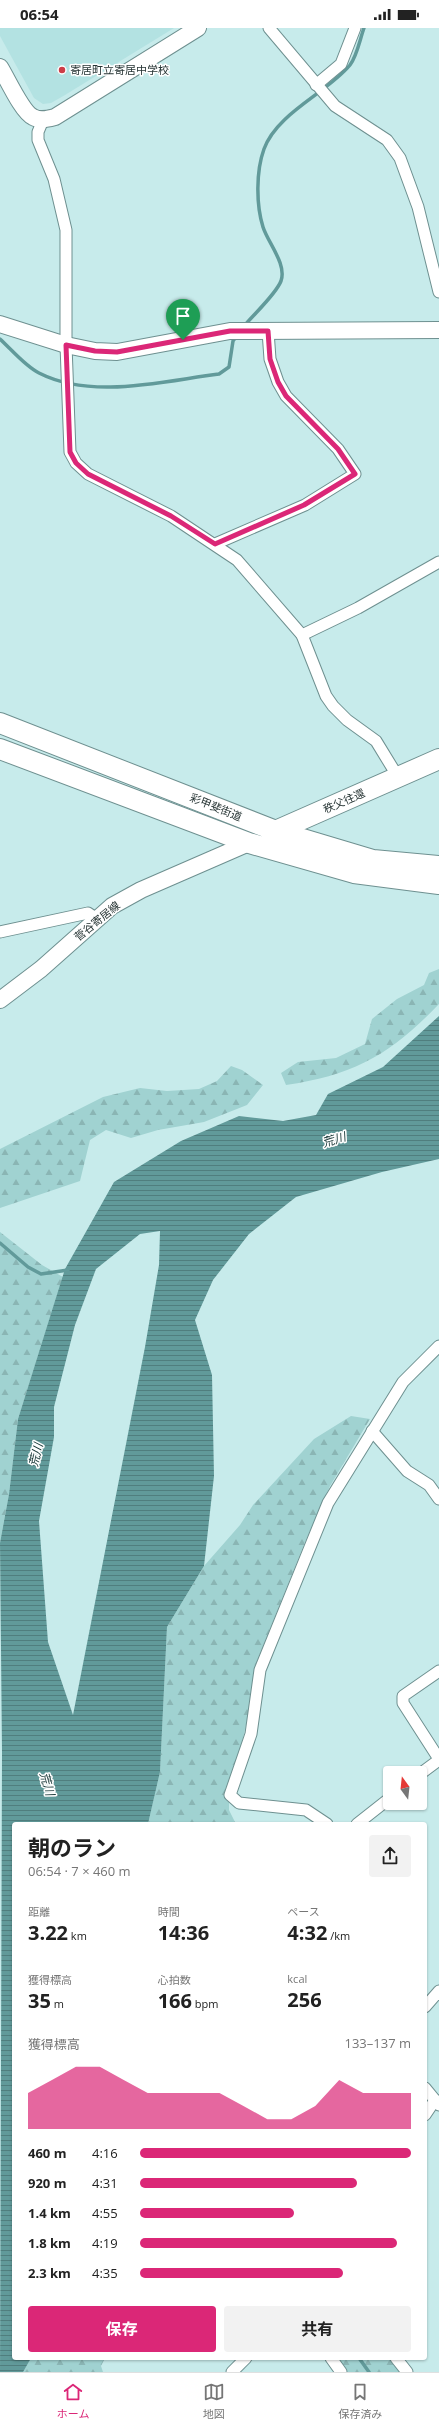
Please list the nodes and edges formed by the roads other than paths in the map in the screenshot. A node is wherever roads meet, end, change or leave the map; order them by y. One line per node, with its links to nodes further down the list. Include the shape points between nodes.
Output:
1 (198, 28): 6 (street, via 55,117)
2 (269, 28): 5 (street)
3 (355, 28): 5 (street, via 341,64)
4 (0, 67): 6 (street, via 25,109 32,117)
5 (316, 85): 7 (street, via 334,106 387,140 400,158 418,207)
6 (43, 120): 11 (street, via 38,140 54,180 66,230)
7 (439, 292)
8 (0, 324): 11 (street)
9 (439, 330): 10 (street)
10 (268, 331): 11 (street, via 216,333 117,352 95,351); 12 (street, via 270,359 286,396 338,449 355,474 304,505)
11 (66, 345): 12 (street, via 70,452 76,463 88,474 171,516)
12 (215, 544): 14 (street, via 237,560)
13 (439, 562): 14 (street, via 358,608)
14 (302, 635): 19 (street, via 326,696 347,720 376,742)
15 (0, 723): 18 (highway, 彩甲斐街道)
16 (0, 749): 20 (highway, 彩甲斐街道)
17 (439, 759): 19 (highway, 秩父往還)
18 (112, 765): 20 (highway); 21 (highway, 彩甲斐街道)
19 (398, 777): 21 (highway, 秩父往還)
20 (104, 787): 22 (highway, 彩甲斐街道)
21 (276, 831): 22 (highway, 秩父往還); 23 (highway, 彩甲斐街道, via 373,860)
22 (249, 843): 24 (highway, 彩甲斐街道, via 354,873); 25 (street, 菅谷寄居線, via 141,890 112,906)
23 (439, 866)
24 (439, 884)
25 (97, 919): 26 (street, via 88,913); 27 (street, 菅谷寄居線, via 41,969)
26 (0, 932)
27 (0, 1000)
28 (439, 1346): 29 (street, via 402,1382)
29 (372, 1431): 30 (street, via 407,1471 429,1485); 35 (street, via 328,1503 260,1670 251,1734 230,1795 239,1803 306,1810)
30 (439, 1499)
31 (439, 1671): 32 (street, via 403,1696 403,1703)
32 (439, 1759): 33 (street)
33 (427, 1768)
34 (383, 1804): 36 (street)
35 (324, 1822)
36 (360, 1822)
37 (439, 1991): 38 (street)
38 (427, 2005)
39 (427, 2090): 40 (street)
40 (437, 2102): 41 (street)
41 (427, 2114)
42 (244, 2360): 45 (street)
43 (332, 2360): 46 (street)
44 (398, 2360): 47 (street)
45 (232, 2372)
46 (341, 2372)
47 (407, 2372)

